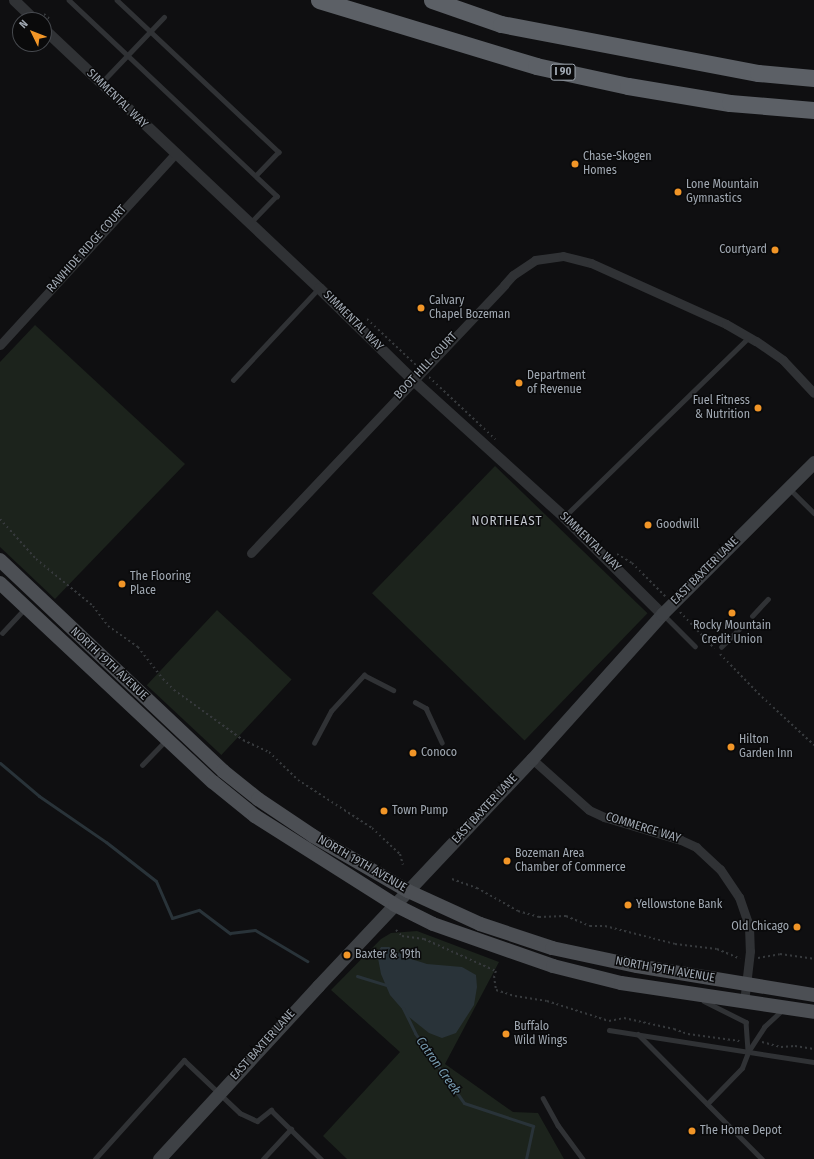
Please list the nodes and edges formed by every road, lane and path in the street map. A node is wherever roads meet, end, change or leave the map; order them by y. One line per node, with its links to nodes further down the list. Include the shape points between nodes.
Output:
1 (14, 0): 6 (street)
2 (69, 0): 10 (lane)
3 (117, 0): 8 (lane)
4 (319, 0): 13 (highway, I 90, via 536,66 628,86 730,103)
5 (432, 0): 11 (highway, via 501,24 758,73)
6 (27, 12)
7 (164, 17): 8 (lane)
8 (151, 30): 10 (lane); 15 (lane, via 279,152)
9 (52, 37): 12 (street, SIMMENTAL WAY)
10 (128, 55): 12 (lane); 15 (lane)
11 (814, 78)
12 (101, 83): 14 (street, SIMMENTAL WAY)
13 (814, 110)
14 (175, 154): 16 (street, SIMMENTAL WAY); 19 (street, RAWHIDE RIDGE COURT)
15 (256, 176): 16 (lane, via 277,196)
16 (250, 224): 17 (street, SIMMENTAL WAY)
17 (319, 288): 20 (lane); 21 (street, SIMMENTAL WAY)
18 (749, 337): 21 (street, BOOT HILL COURT, via 726,324 591,263 563,256 535,260 513,275); 22 (street, BOOT HILL COURT, via 783,360); 26 (lane)
19 (0, 344)
20 (233, 380)
21 (412, 380): 26 (street, SIMMENTAL WAY); 28 (street, BOOT HILL COURT)
22 (814, 393)
23 (814, 462): 24 (main road, EAST BAXTER LANE)
24 (788, 488): 25 (lane); 33 (main road, EAST BAXTER LANE)
25 (814, 513)
26 (564, 517): 33 (street, SIMMENTAL WAY)
27 (0, 519): 46 (path, via 36,559 93,606 108,626 138,647 174,690 243,740 268,752 298,780 372,828 400,854)
28 (251, 553)
29 (0, 560): 48 (main road, NORTH 19TH AVENUE, via 223,771 258,799 313,836)
30 (0, 583): 32 (main road, NORTH 19TH AVENUE)
31 (768, 599): 34 (lane)
32 (26, 607): 36 (lane); 41 (main road, NORTH 19TH AVENUE)
33 (662, 614): 37 (lane); 44 (main road, EAST BAXTER LANE)
34 (752, 616)
35 (742, 626): 38 (lane)
36 (2, 633)
37 (695, 646)
38 (721, 647)
39 (393, 690): 42 (lane, via 364,675 331,710)
40 (415, 702): 43 (lane, via 426,708)
41 (167, 739): 45 (lane); 49 (main road, NORTH 19TH AVENUE, via 213,782 255,816)
42 (314, 743)
43 (442, 743)
44 (532, 759): 48 (main road, EAST BAXTER LANE); 51 (street, COMMERCE WAY, via 589,810 604,817 681,840 696,847 712,861 739,896 749,926)
45 (142, 765)
46 (402, 865)
47 (452, 879): 51 (path, via 539,917 566,916 590,926 605,926 674,944 717,949 742,959)
48 (408, 891): 49 (main road, EAST BAXTER LANE); 53 (main road, NORTH 19TH AVENUE, via 480,924 552,948 637,966)
49 (395, 904): 54 (main road, NORTH 19TH AVENUE, via 432,924 553,966 621,982); 66 (main road, EAST BAXTER LANE)
50 (396, 930): 62 (path, via 402,936 424,939 496,971 496,990 547,1001 609,1022 624,1018 688,1034)
51 (750, 959): 52 (path, via 780,954); 53 (street, COMMERCE WAY)
52 (814, 959)
53 (747, 984): 55 (main road, NORTH 19TH AVENUE); 56 (street, COMMERCE WAY)
54 (692, 994): 56 (main road, NORTH 19TH AVENUE); 62 (lane, via 746,1022)
55 (814, 995)
56 (744, 1002): 57 (main road, NORTH 19TH AVENUE)
57 (784, 1007): 58 (main road, NORTH 19TH AVENUE); 61 (lane)
58 (814, 1012)
59 (609, 1030): 60 (lane)
60 (637, 1034): 64 (lane); 68 (lane)
61 (754, 1041): 63 (path, via 780,1047); 64 (lane)
62 (747, 1042): 64 (lane)
63 (814, 1049)
64 (748, 1052): 65 (lane); 68 (lane, via 742,1068)
65 (814, 1062)
66 (220, 1092): 69 (lane, via 240,1113 257,1121 271,1110); 70 (lane, via 184,1060); 71 (main road, EAST BAXTER LANE)
67 (543, 1098): 74 (lane, via 558,1125)
68 (707, 1104): 75 (lane)
69 (291, 1129): 72 (lane); 73 (lane)
70 (96, 1159)
71 (159, 1159)
72 (263, 1159)
73 (321, 1159)
74 (583, 1159)
75 (762, 1159)

